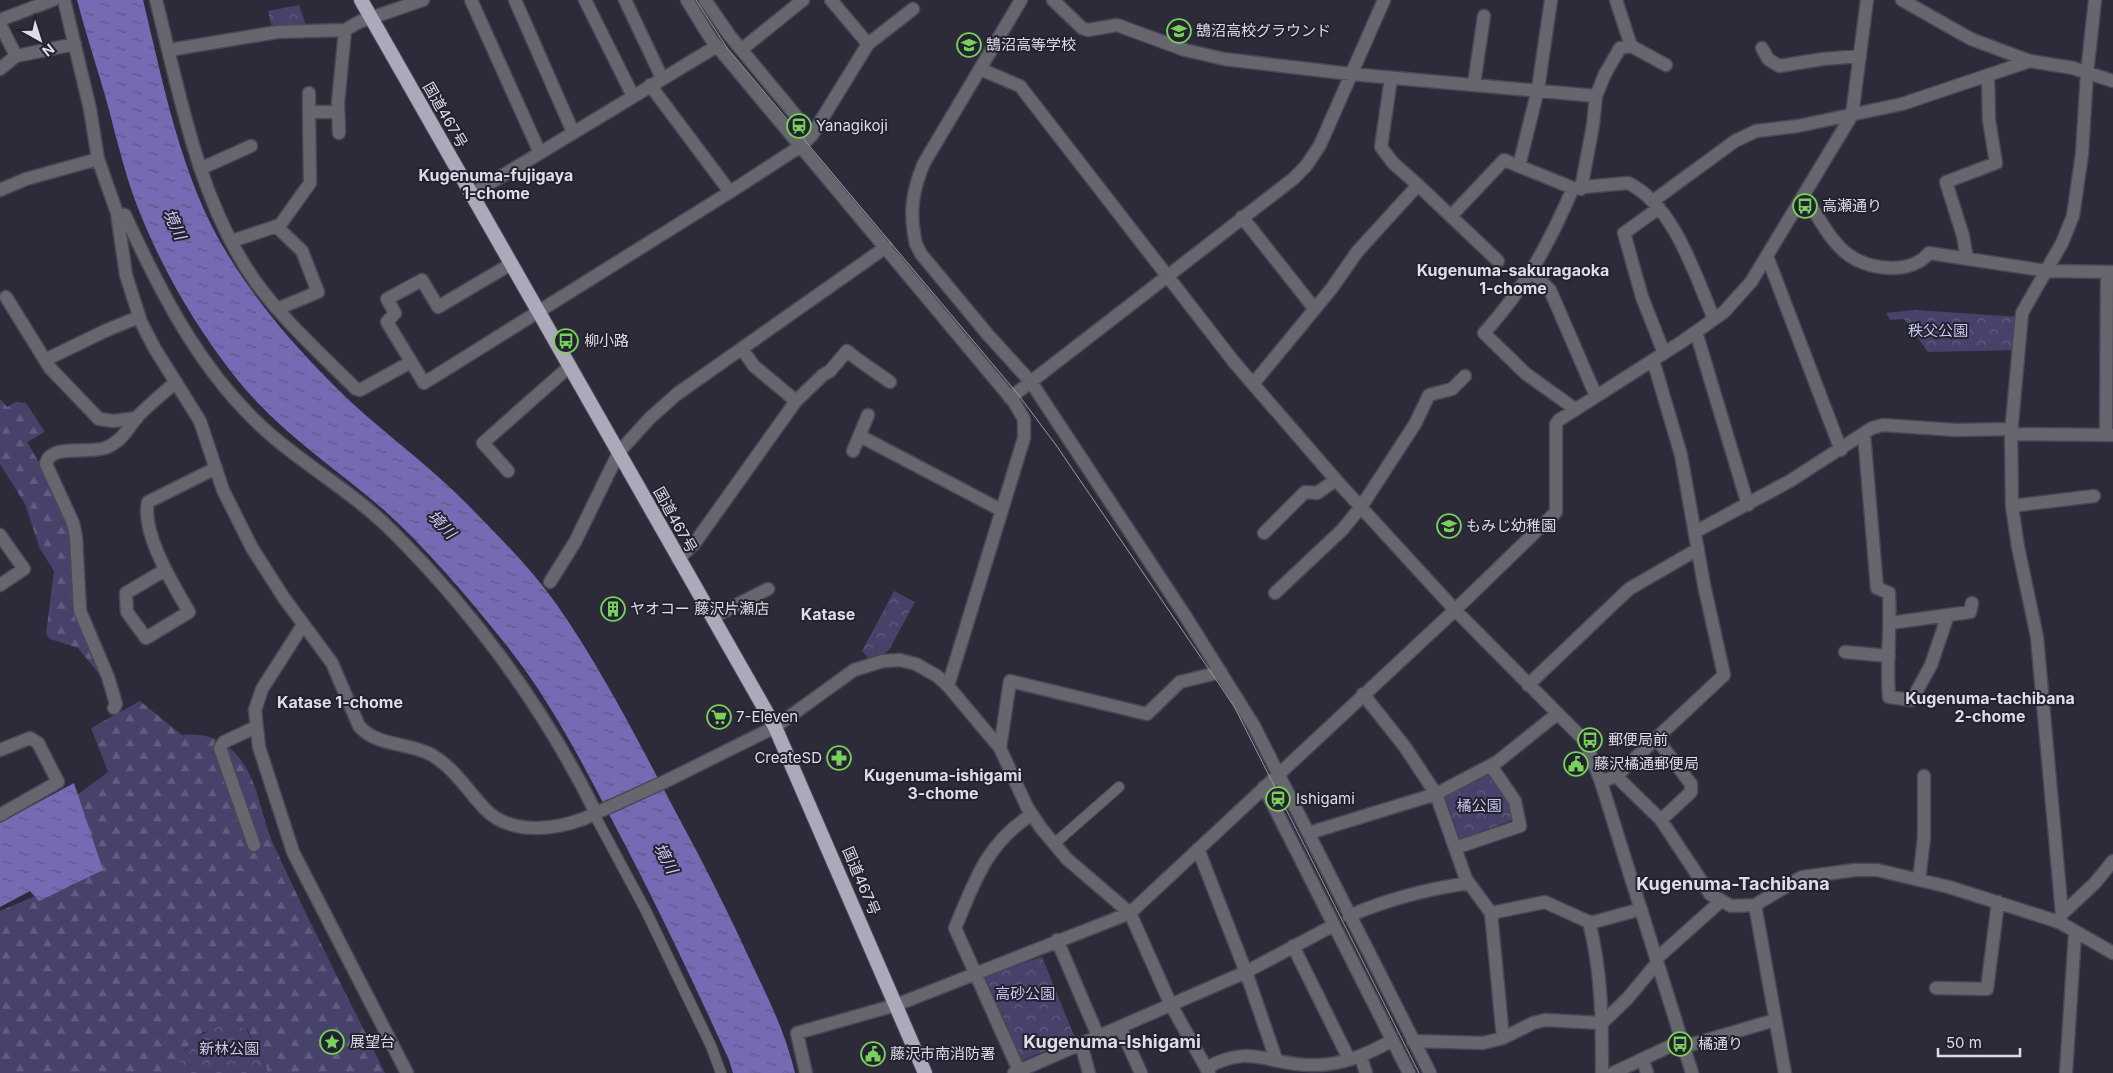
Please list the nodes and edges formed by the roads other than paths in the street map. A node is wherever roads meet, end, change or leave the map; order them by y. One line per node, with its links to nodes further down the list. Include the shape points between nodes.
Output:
1 (53, 0): 25 (street)
2 (64, 0): 27 (street)
3 (156, 0): 32 (street)
4 (361, 0): 24 (highway, 国道467号)
5 (423, 0): 24 (street)
6 (471, 0): 60 (street)
7 (515, 0): 55 (street)
8 (585, 0): 50 (street)
9 (625, 0): 43 (street)
10 (686, 0): 29 (street)
11 (705, 0): 33 (street)
12 (803, 0): 33 (street)
13 (831, 0): 28 (street)
14 (1021, 0): 39 (street)
15 (1053, 0): 41 (street, via 1088,30 1117,25 1185,50 1224,59)
16 (1384, 0): 41 (street)
17 (1551, 0): 48 (street)
18 (1616, 0): 30 (street)
19 (1866, 0): 35 (street)
20 (1902, 0): 36 (street, via 1971,39)
21 (2095, 0): 40 (street)
22 (913, 9): 28 (street)
23 (1484, 16): 46 (street)
24 (372, 18): 26 (street); 68 (highway, 国道467号)
25 (0, 22): 34 (street)
26 (344, 30): 32 (street, via 277,32); 53 (street)
27 (75, 44): 34 (street); 61 (street)
28 (868, 44): 57 (street)
29 (717, 46): 43 (street); 59 (street)
30 (1632, 46): 37 (street); 51 (street, via 1620,48)
31 (1762, 48): 35 (street, via 1768,59 1779,66)
32 (169, 50): 63 (street)
33 (742, 50): 57 (street)
34 (16, 56): 38 (street)
35 (1860, 56): 54 (street)
36 (2030, 61): 40 (street); 42 (street)
37 (1666, 65)
38 (0, 69)
39 (980, 69): 84 (street, via 1020,86); 100 (street, via 924,163 915,184 911,218 916,244 922,254)
40 (2087, 73): 45 (street); 81 (street, via 2082,154 2073,216)
41 (1352, 74): 44 (street); 73 (street, via 1320,145 1306,166)
42 (1988, 75): 54 (street, via 1902,104); 78 (street, via 1988,120 1996,163 1946,182)
43 (662, 78): 47 (street)
44 (1391, 78): 46 (street); 64 (street, via 1382,147 1393,163)
45 (2113, 81)
46 (1474, 84): 48 (street)
47 (650, 85): 50 (street); 67 (street)
48 (1538, 89): 51 (street); 62 (street)
49 (309, 93): 52 (street)
50 (633, 96): 55 (street)
51 (1596, 96): 65 (street, via 1593,125)
52 (309, 112): 53 (street); 74 (street, via 310,183 280,225)
53 (338, 112): 56 (street)
54 (1852, 115): 69 (street); 70 (street, via 1746,134)
55 (573, 132): 60 (street)
56 (339, 134)
57 (812, 135): 59 (street)
58 (251, 146): 63 (street)
59 (801, 146): 67 (street); 76 (street)
60 (540, 153): 68 (street)
61 (98, 159): 66 (street, via 26,179); 71 (street)
62 (1520, 166): 65 (street); 72 (street, via 1504,160)
63 (202, 168): 75 (street, via 209,194)
64 (1418, 185): 72 (street); 86 (street, via 1357,252)
65 (1577, 188): 70 (street, via 1628,183); 82 (street)
66 (0, 190)
67 (730, 192): 88 (street)
68 (472, 194): 80 (highway, 国道467号)
69 (1804, 196): 77 (street); 78 (street, via 1834,241 1865,265 1897,268 1921,261 1929,253)
70 (1656, 205): 90 (street, via 1678,238); 93 (street, via 1624,233)
71 (116, 213): 89 (street, via 126,275); 160 (street, via 125,215 166,300 207,366 226,388 277,440 375,515 479,626 565,752)
72 (1451, 216): 79 (street)
73 (1242, 217): 84 (street); 86 (street)
74 (276, 226): 75 (street); 87 (street, via 302,251 318,292)
75 (232, 241): 87 (street, via 254,279)
76 (886, 247): 92 (street); 103 (street)
77 (1767, 256): 90 (street, via 1738,299); 112 (street)
78 (1967, 258): 81 (street)
79 (1498, 261)
80 (511, 264): 88 (highway, 国道467号); 95 (street, via 438,307 422,280 387,299 395,312 387,322)
81 (2047, 271): 83 (street); 108 (street, via 2022,313)
82 (1532, 272): 102 (street, via 1550,290); 105 (street, via 1516,297 1484,334 1525,373)
83 (2110, 272): 110 (street)
84 (1167, 275): 100 (street); 101 (street)
85 (6, 296): 94 (street)
86 (1314, 308): 101 (street)
87 (277, 309): 95 (street, via 356,389 360,390)
88 (538, 312): 95 (street, via 424,383); 96 (highway, 国道467号)
89 (139, 317): 94 (street); 98 (street)
90 (1714, 319): 91 (street)
91 (1696, 332): 93 (street); 119 (street)
92 (742, 349): 104 (street, via 754,366); 114 (street, via 664,404)
93 (1659, 357): 102 (street); 123 (street)
94 (45, 360): 107 (street, via 99,419)
95 (411, 362)
96 (570, 366): 114 (highway, 国道467号); 116 (street, via 482,443)
97 (1465, 376): 121 (street, via 1452,389 1429,395 1415,424)
98 (176, 382): 107 (street); 115 (street, via 200,421)
99 (890, 382): 104 (street, via 847,351)
100 (1031, 382): 103 (street); 141 (street)
101 (1253, 384): 117 (street)
102 (1596, 396): 105 (street)
103 (1010, 398): 122 (street, via 1021,414 1025,428)
104 (796, 401): 127 (street, via 694,544)
105 (1576, 409): 134 (street, via 1556,424 1556,512)
106 (868, 415): 111 (street)
107 (137, 418): 145 (street, via 116,443 96,451 57,452 49,456 46,464 73,523 78,552 80,611 116,699)
108 (2012, 432): 109 (street, via 1883,425); 110 (street); 120 (street)
109 (1864, 434): 112 (street); 137 (street, via 1877,588 1889,593)
110 (2109, 435)
111 (860, 436): 113 (street); 122 (street)
112 (1841, 450): 119 (street)
113 (853, 451)
114 (619, 452): 127 (highway, 国道467号); 129 (street)
115 (216, 468): 128 (street, via 148,502 146,514); 138 (street, via 223,490 252,548)
116 (508, 471)
117 (1336, 480): 121 (street); 124 (street, via 1318,493 1305,492)
118 (2094, 496): 120 (street)
119 (1748, 505): 123 (street)
120 (2012, 506): 179 (street, via 2015,549 2036,637)
121 (1361, 507): 132 (street, via 1342,530); 134 (street)
122 (1001, 510): 143 (street)
123 (1696, 532): 126 (street)
124 (1264, 533)
125 (0, 535): 130 (street, via 24,569)
126 (1698, 549): 142 (street, via 1629,588); 149 (street, via 1724,675)
127 (678, 559): 136 (highway, 国道467号)
128 (164, 570): 128 (street, via 189,612 146,638 127,612 126,593)
129 (550, 582)
130 (0, 586)
131 (768, 589): 136 (street)
132 (1275, 593)
133 (1972, 603): 135 (street, via 1970,612)
134 (1455, 610): 142 (street); 144 (street)
135 (1948, 615): 137 (street); 140 (street, via 1931,665 1912,700 1889,697)
136 (713, 617): 148 (highway, 国道467号)
137 (1890, 623): 140 (street)
138 (303, 625): 147 (street, via 262,689 256,710); 160 (street, via 332,663 365,734 418,748 441,761 487,812 512,825 550,827)
139 (1845, 652): 140 (street)
140 (1888, 656)
141 (1221, 672): 150 (street, via 1180,682 1147,714 1010,682); 153 (street, via 1254,726)
142 (1528, 685): 146 (street)
143 (948, 686): 148 (street, via 916,664 900,660 868,664 838,680); 150 (street)
144 (1363, 694): 153 (street); 159 (street, via 1405,747)
145 (114, 708)
146 (1557, 714): 152 (street); 156 (street, via 1585,742)
147 (256, 727): 166 (street, via 224,742 220,748); 206 (street, via 259,747 293,852)
148 (775, 727): 160 (street); 190 (highway, 国道467号)
149 (1656, 738): 154 (street); 163 (street, via 1691,784 1691,792)
150 (1000, 748): 162 (street)
151 (0, 750): 161 (street, via 30,738 38,743 58,782)
152 (1491, 766): 159 (street); 167 (street, via 1515,801 1520,826)
153 (1277, 774): 158 (street); 164 (street)
154 (1616, 776): 156 (street); 163 (street)
155 (1924, 776): 170 (street, via 1924,838)
156 (1601, 782): 175 (street)
157 (1119, 786): 165 (street)
158 (1264, 787): 168 (street); 181 (street)
159 (1436, 794): 164 (street); 167 (street)
160 (594, 814): 207 (street, via 646,911)
161 (0, 815)
162 (1031, 815): 165 (street); 188 (street, via 1004,835 989,854 955,928)
163 (1660, 820): 172 (street, via 1696,877)
164 (1309, 832): 178 (street)
165 (1054, 844): 176 (street, via 1080,871)
166 (254, 845)
167 (1455, 848): 171 (street)
168 (1198, 849): 176 (street); 187 (street)
169 (2113, 861): 179 (street)
170 (1918, 880): 173 (street); 174 (street, via 1877,870 1854,870 1802,878)
171 (1469, 884): 177 (street); 178 (street, via 1402,896)
172 (1720, 901): 174 (street, via 1731,906); 186 (street)
173 (1998, 902): 179 (street); 189 (street, via 1987,989)
174 (1755, 905): 192 (street)
175 (1641, 909): 180 (street); 186 (street)
176 (1130, 913): 183 (street); 191 (street)
177 (1491, 913): 180 (street, via 1545,902); 196 (street)
178 (1349, 916): 198 (street)
179 (2061, 918): 182 (street)
180 (1589, 922): 193 (street, via 1597,953)
181 (1334, 925): 184 (street); 197 (street)
182 (2075, 932): 185 (street); 220 (street)
183 (1057, 940): 188 (street); 195 (street)
184 (1294, 946): 187 (street); 201 (street)
185 (2113, 953)
186 (1657, 961): 193 (street, via 1627,999); 200 (street)
187 (1246, 972): 191 (street); 202 (street)
188 (975, 973): 190 (street); 205 (street)
189 (1936, 988)
190 (896, 1005): 208 (street, via 797,1033); 209 (highway, 国道467号)
191 (1171, 1005): 194 (street); 204 (street)
192 (1775, 1020): 200 (street); 219 (street)
193 (1602, 1023): 196 (street, via 1545,1020); 215 (street)
194 (1120, 1027): 195 (street); 211 (street)
195 (1098, 1036): 199 (street)
196 (1503, 1038): 198 (street, via 1466,1044)
197 (1391, 1040): 201 (street); 213 (street)
198 (1413, 1041): 214 (street)
199 (1081, 1044): 205 (street); 210 (street)
200 (1682, 1044): 203 (street); 218 (street)
201 (1355, 1058): 202 (street, via 1312,1066); 212 (street)
202 (1276, 1060): 204 (street, via 1250,1054 1225,1060)
203 (1643, 1060): 216 (street); 217 (street)
204 (1208, 1071)
205 (1018, 1072)
206 (407, 1073)
207 (721, 1073)
208 (806, 1073)
209 (925, 1073)
210 (1088, 1073)
211 (1141, 1073)
212 (1366, 1073)
213 (1408, 1073)
214 (1430, 1073)
215 (1602, 1073)
216 (1613, 1073)
217 (1647, 1073)
218 (1692, 1073)
219 (1785, 1073)
220 (2066, 1073)

